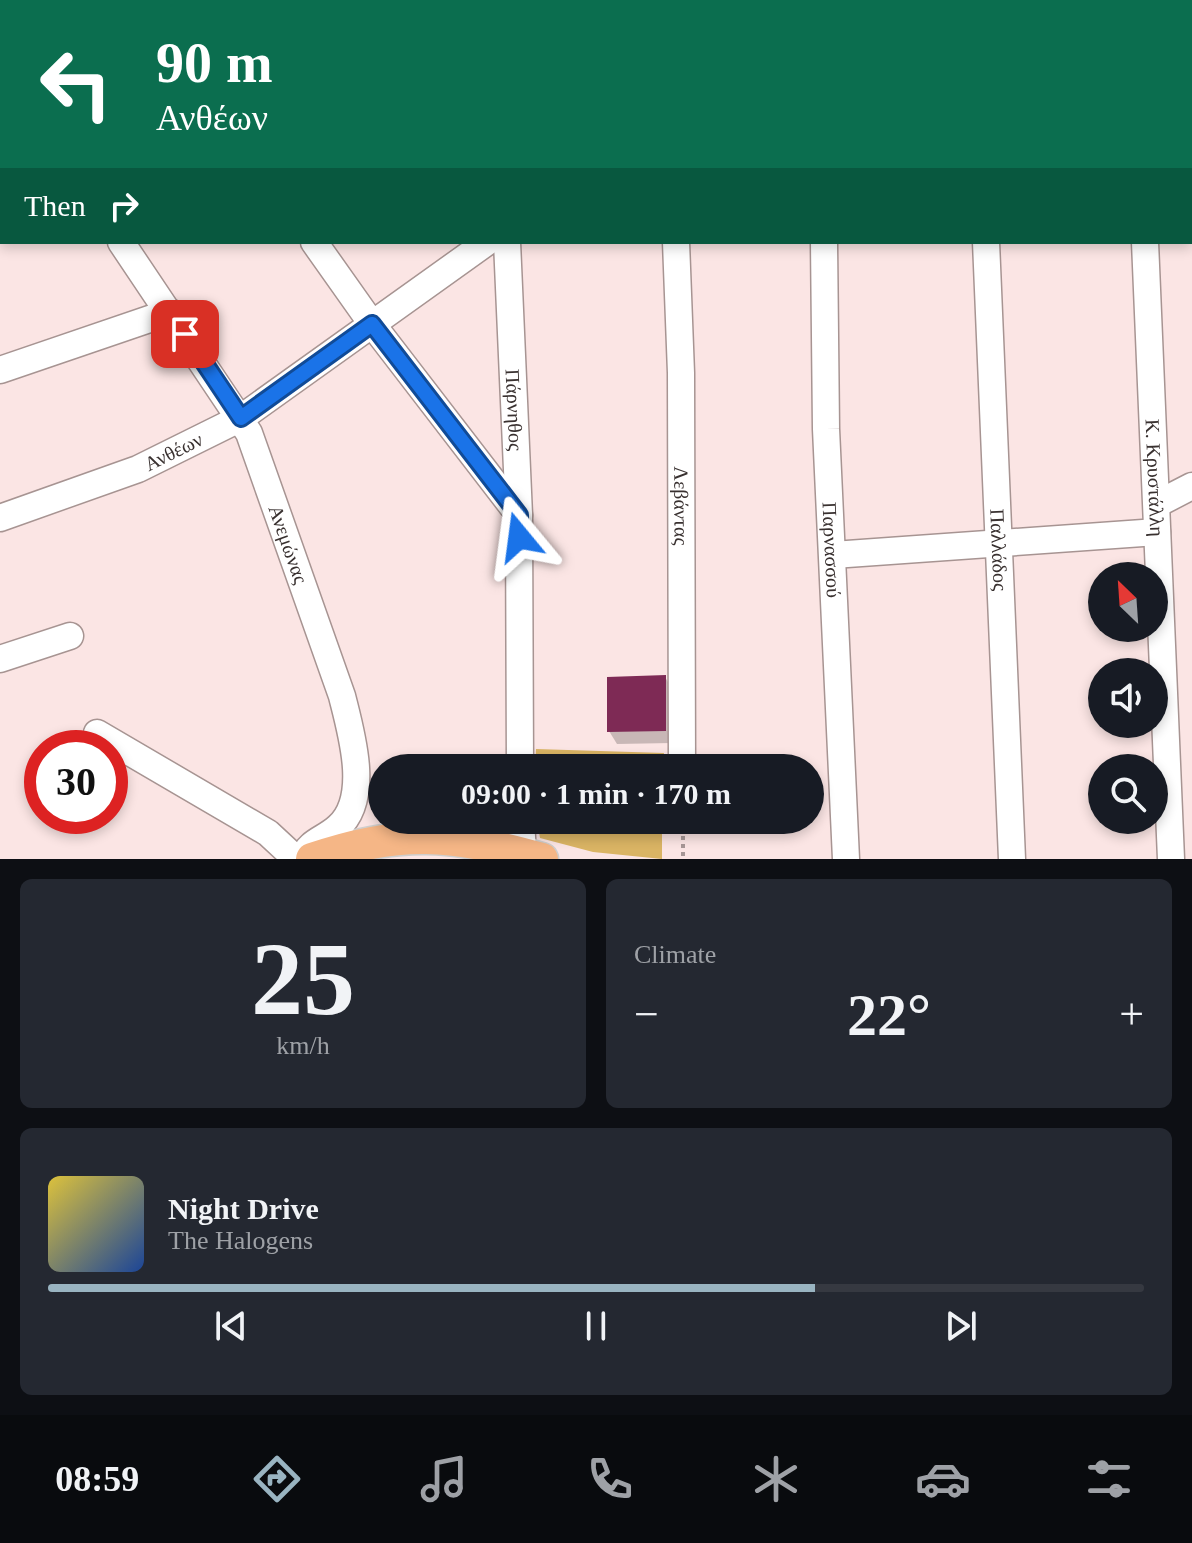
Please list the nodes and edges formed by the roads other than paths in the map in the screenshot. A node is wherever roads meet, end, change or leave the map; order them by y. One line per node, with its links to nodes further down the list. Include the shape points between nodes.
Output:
1 (122, 244): 9 (street, Ανεμώνας)
2 (315, 244): 10 (street)
3 (484, 244): 10 (street, Ανθέων)
4 (507, 244): 15 (street, Πάρνηθος)
5 (676, 244): 24 (street, Λεβάντας)
6 (824, 244): 19 (street, Παρνασσού)
7 (986, 244): 18 (street, Παλλάδος)
8 (1145, 244): 14 (street, Κ. Κρυστάλλη)
9 (170, 312): 11 (street); 12 (street, Ανεμώνας)
10 (372, 324): 12 (street, Ανθέων); 15 (street)
11 (0, 370)
12 (241, 418): 16 (street, Ανθέων, via 138,469); 27 (street, Ανεμώνας, via 300,568 352,740 355,780 349,812 338,828)
13 (1192, 486): 14 (street)
14 (1157, 504): 17 (street, Κ. Κρυστάλλη)
15 (519, 515): 23 (street, Πάρνηθος)
16 (0, 518)
17 (1157, 532): 18 (street); 31 (street, Κ. Κρυστάλλη)
18 (996, 545): 19 (street); 30 (street, Παλλάδος)
19 (833, 555): 29 (street, Παρνασσού)
20 (70, 636): 21 (street)
21 (0, 659)
22 (128, 751): 27 (street, via 268,833)
23 (520, 754)
24 (682, 754)
25 (519, 834): 26 (street)
26 (515, 855): 28 (main road, via 424,836 386,838)
27 (299, 859)
28 (312, 859)
29 (846, 859)
30 (1012, 859)
31 (1171, 859)

